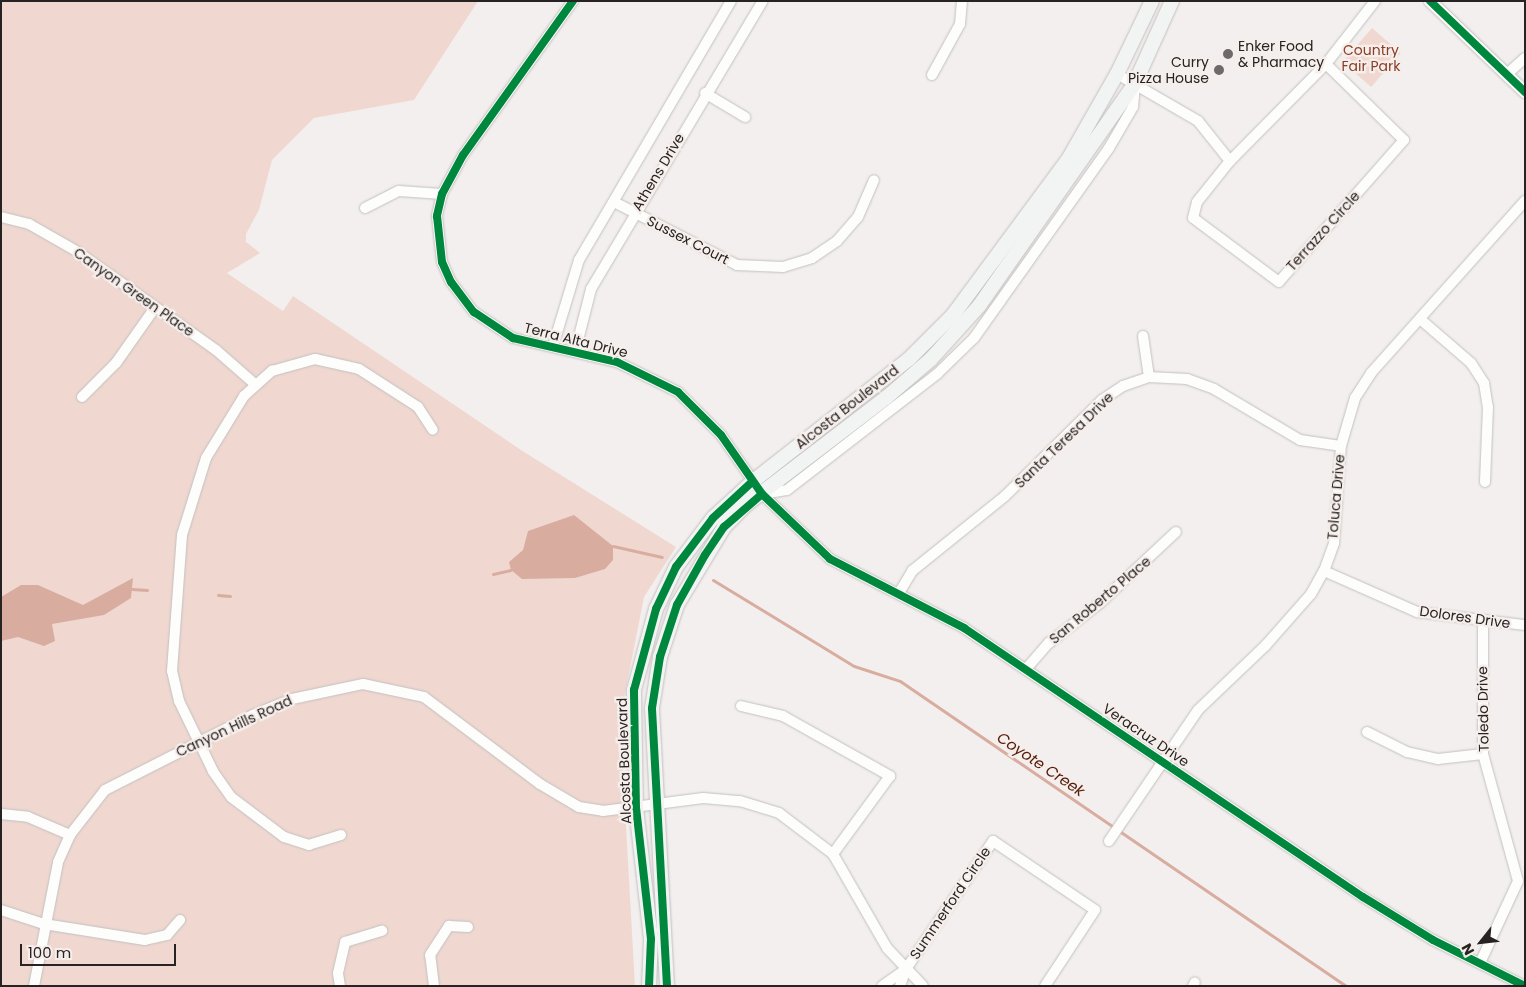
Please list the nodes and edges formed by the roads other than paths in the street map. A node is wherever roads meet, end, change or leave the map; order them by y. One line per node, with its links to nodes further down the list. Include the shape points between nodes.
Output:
1 (573, 1): 20 (street, Terra Alta Drive, via 462,155)
2 (731, 1): 22 (street, Athens Drive)
3 (763, 1): 16 (street, Athens Drive)
4 (962, 1): 13 (street, via 960,24)
5 (1152, 1): 11 (main road, Alcosta Boulevard)
6 (1172, 1): 14 (main road, Alcosta Boulevard)
7 (1375, 1): 10 (street, Terrazzo Circle)
8 (1430, 1): 12 (street)
9 (1525, 58): 12 (street)
10 (1326, 64): 18 (street, Terrazzo Circle); 18 (street, Terrazzo Circle, via 1404,140 1278,282 1193,218 1197,202)
11 (1118, 74): 14 (street); 36 (main road, Alcosta Boulevard, via 1070,158 953,315 909,359)
12 (1507, 74): 15 (street)
13 (932, 75)
14 (1135, 83): 18 (street, via 1198,120); 38 (main road, Alcosta Boulevard, via 1034,233 973,313 887,397)
15 (1525, 92)
16 (705, 93): 17 (street); 24 (street, Athens Drive)
17 (745, 117)
18 (1230, 160)
19 (874, 180): 24 (street, Sussex Court, via 858,217 837,241 812,258 783,267 738,265)
20 (442, 194): 23 (street, via 399,191); 29 (street, Terra Alta Drive, via 438,238 451,282 474,312 513,338)
21 (1525, 201): 27 (street, Toluca Drive)
22 (614, 202): 24 (street, Sussex Court); 29 (street, Athens Drive, via 579,260)
23 (365, 208)
24 (634, 212): 30 (street, Athens Drive, via 591,289)
25 (1, 217): 26 (street, Canyon Green Place, via 29,224 78,252)
26 (154, 309): 32 (street, Canyon Green Place, via 216,350); 33 (street, via 116,363)
27 (1420, 319): 35 (street, Toluca Drive, via 1355,398); 37 (street, via 1472,363 1484,383 1488,407)
28 (1143, 336): 31 (street)
29 (553, 346): 30 (street, Terra Alta Drive)
30 (575, 352): 36 (street, Terra Alta Drive, via 624,365 678,392 721,435)
31 (1149, 377): 35 (street, Santa Teresa Drive, via 1187,379 1214,389 1300,440); 41 (street, Santa Teresa Drive, via 1123,386 1102,400 1004,496 912,571)
32 (255, 384): 34 (street, via 293,363 336,361 359,368 418,407); 47 (street, via 206,458 182,535 172,671 179,701)
33 (82, 397)
34 (433, 430)
35 (1341, 446): 40 (street, Toluca Drive, via 1334,543)
36 (752, 482): 38 (street, Terra Alta Drive); 51 (main road, Alcosta Boulevard, via 692,541 656,609 634,690)
37 (1485, 482)
38 (762, 494): 41 (street, Veracruz Drive, via 830,559); 50 (main road, Alcosta Boulevard, via 724,528 677,605 660,657 652,708)
39 (1176, 532): 44 (street, San Roberto Place, via 1100,604 1049,643)
40 (1324, 571): 42 (street, Dolores Drive, via 1417,612); 49 (street, Toluca Drive, via 1311,594 1272,638 1198,710)
41 (899, 593): 44 (street, Veracruz Drive)
42 (1483, 623): 43 (street, Dolores Drive); 48 (street, Toledo Drive)
43 (1525, 625)
44 (1026, 669): 49 (street, Veracruz Drive)
45 (741, 706): 56 (street, via 782,716 890,776)
46 (1367, 732): 48 (street, via 1407,752 1438,759)
47 (199, 742): 51 (street, Canyon Hills Road, via 301,696 363,684 397,688 424,697 448,712 540,784 579,807 603,811); 53 (street, Canyon Hills Road, via 105,790); 54 (street, via 231,797 284,837 309,845)
48 (1483, 754): 62 (street, Toledo Drive, via 1518,881)
49 (1163, 762): 55 (street, Toluca Drive); 62 (street, Veracruz Drive, via 1363,897)
50 (656, 804): 51 (street, Canyon Hills Road); 56 (street, Canyon Hills Road, via 703,798 740,801 779,813); 68 (main road, Alcosta Boulevard)
51 (636, 808): 67 (main road, Alcosta Boulevard, via 651,939)
52 (1, 814): 53 (street, via 28,817)
53 (70, 835): 59 (street, Canyon Hills Road, via 52,884)
54 (341, 835)
55 (1110, 841)
56 (833, 854): 63 (street, via 887,948)
57 (1, 910): 59 (street)
58 (180, 920): 59 (street, via 167,935 144,940)
59 (44, 924): 64 (street, Canyon Hills Road)
60 (468, 927): 66 (street, via 449,926 430,955)
61 (382, 931): 65 (street, via 346,942 338,973)
62 (1480, 963): 73 (street, Veracruz Drive)
63 (906, 969): 69 (street); 70 (street); 71 (street); 72 (street, Summerford Circle, via 993,841 1095,910)
64 (34, 986)
65 (340, 986)
66 (434, 986)
67 (649, 986)
68 (667, 986)
69 (882, 986)
70 (900, 986)
71 (923, 986)
72 (1045, 986)
73 (1525, 986)

